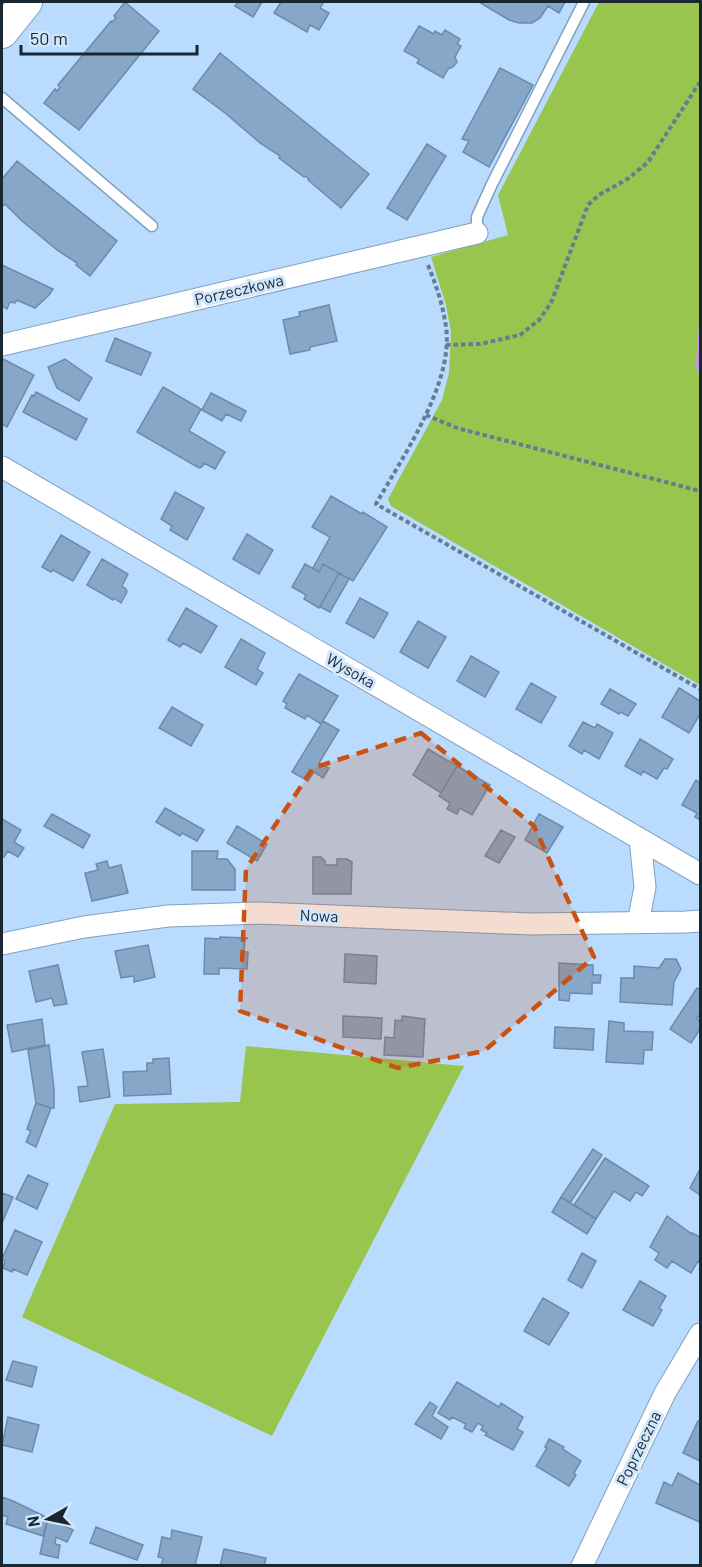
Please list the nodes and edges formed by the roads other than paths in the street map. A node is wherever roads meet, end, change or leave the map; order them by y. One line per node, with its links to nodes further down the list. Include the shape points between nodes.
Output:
1 (26, 2): 3 (street)
2 (584, 2): 6 (lane, via 492,184 477,217)
3 (2, 32)
4 (2, 98): 5 (lane)
5 (152, 226)
6 (477, 233): 7 (street, Porzeczkowa)
7 (2, 345)
8 (2, 467): 9 (street, Wysoka)
9 (640, 839): 10 (street, Wysoka); 12 (street, via 645,887)
10 (700, 874)
11 (700, 921): 12 (street, Nowa)
12 (638, 923): 13 (street, Nowa, via 530,924 260,913 168,916 84,927)
13 (2, 944)
14 (700, 1334): 15 (street, Poprzeczna, via 665,1393)
15 (582, 1566)

